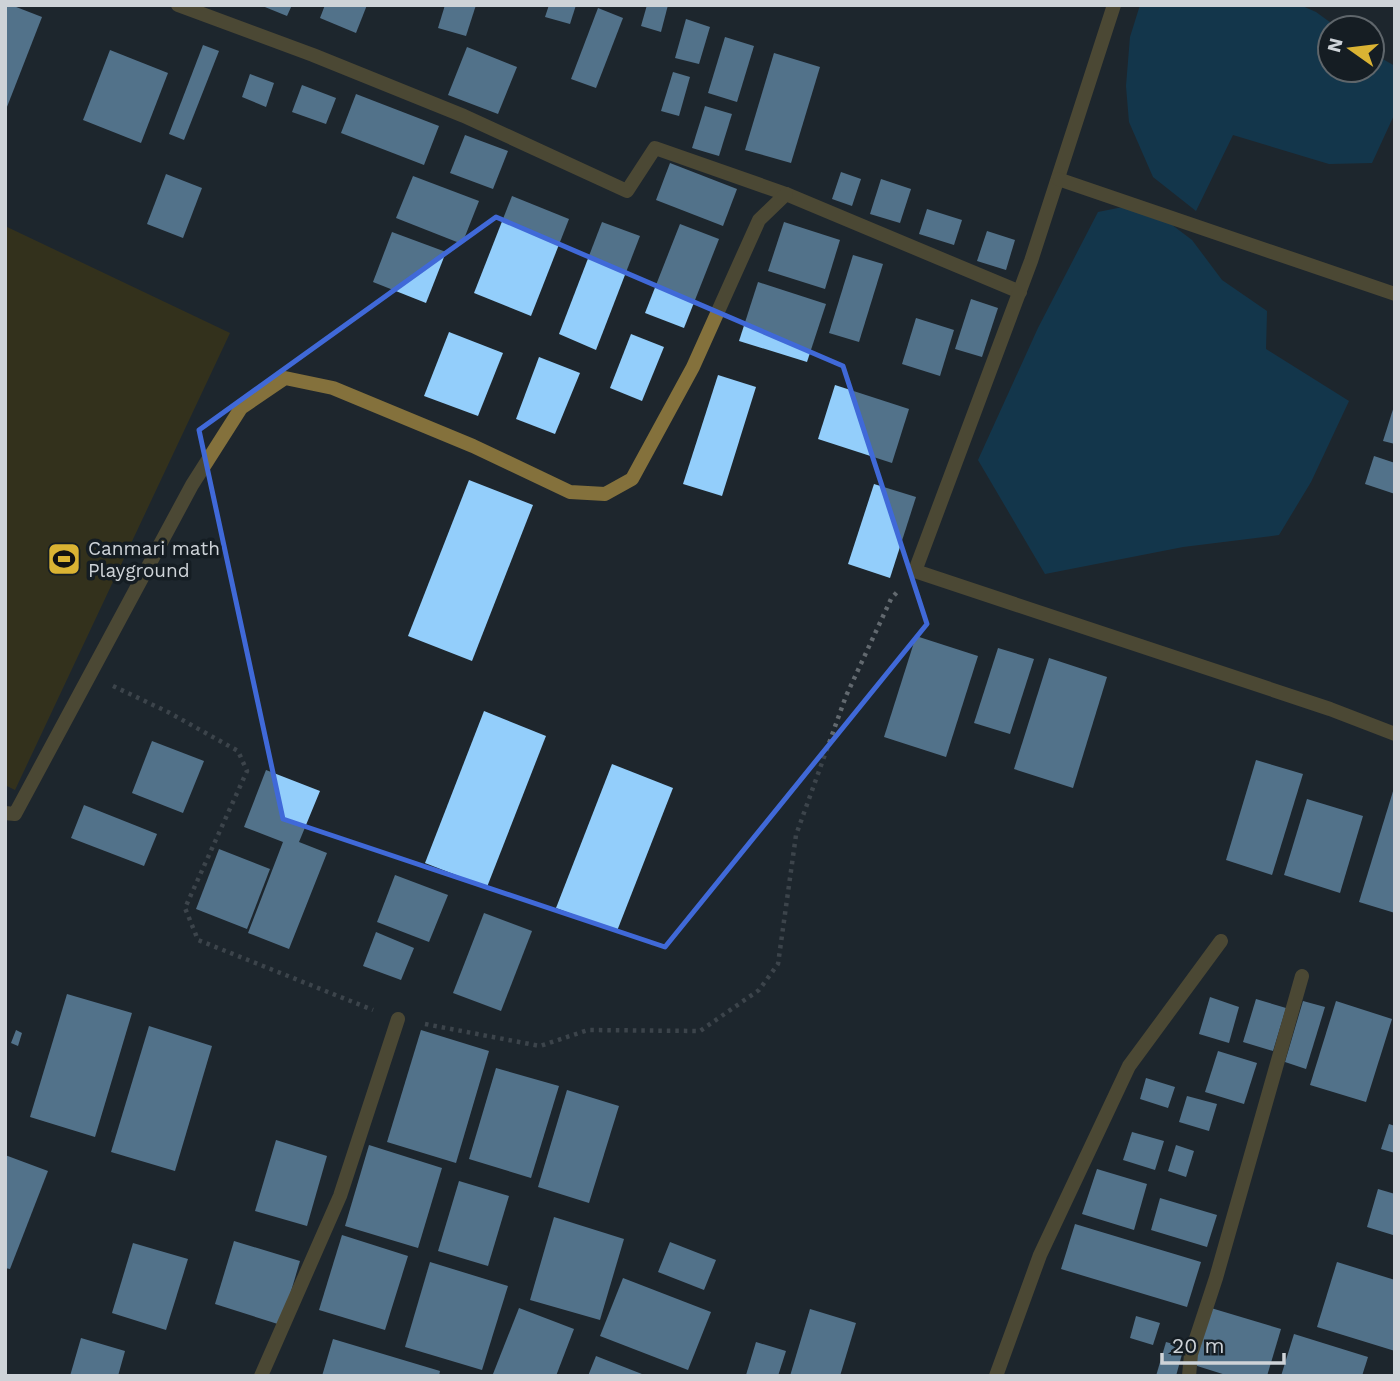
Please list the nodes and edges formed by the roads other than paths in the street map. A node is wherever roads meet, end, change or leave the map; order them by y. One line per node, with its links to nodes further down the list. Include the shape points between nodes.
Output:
1 (178, 5): 4 (street, via 464,116 626,191 655,148)
2 (1114, 5): 3 (street)
3 (1058, 179): 5 (street); 6 (street)
4 (786, 194): 5 (street); 8 (street, via 759,220 693,367 632,479 605,494 569,492 333,388 285,378 241,408 192,485 15,814)
5 (1020, 292): 7 (street, via 915,571)
6 (1395, 293)
7 (1395, 734)
8 (5, 813)
9 (1221, 941): 13 (street, via 1129,1066 1040,1255)
10 (1302, 976): 14 (street, via 1191,1354)
11 (398, 1020): 12 (street, via 341,1196)
12 (261, 1376)
13 (996, 1376)
14 (1189, 1376)

